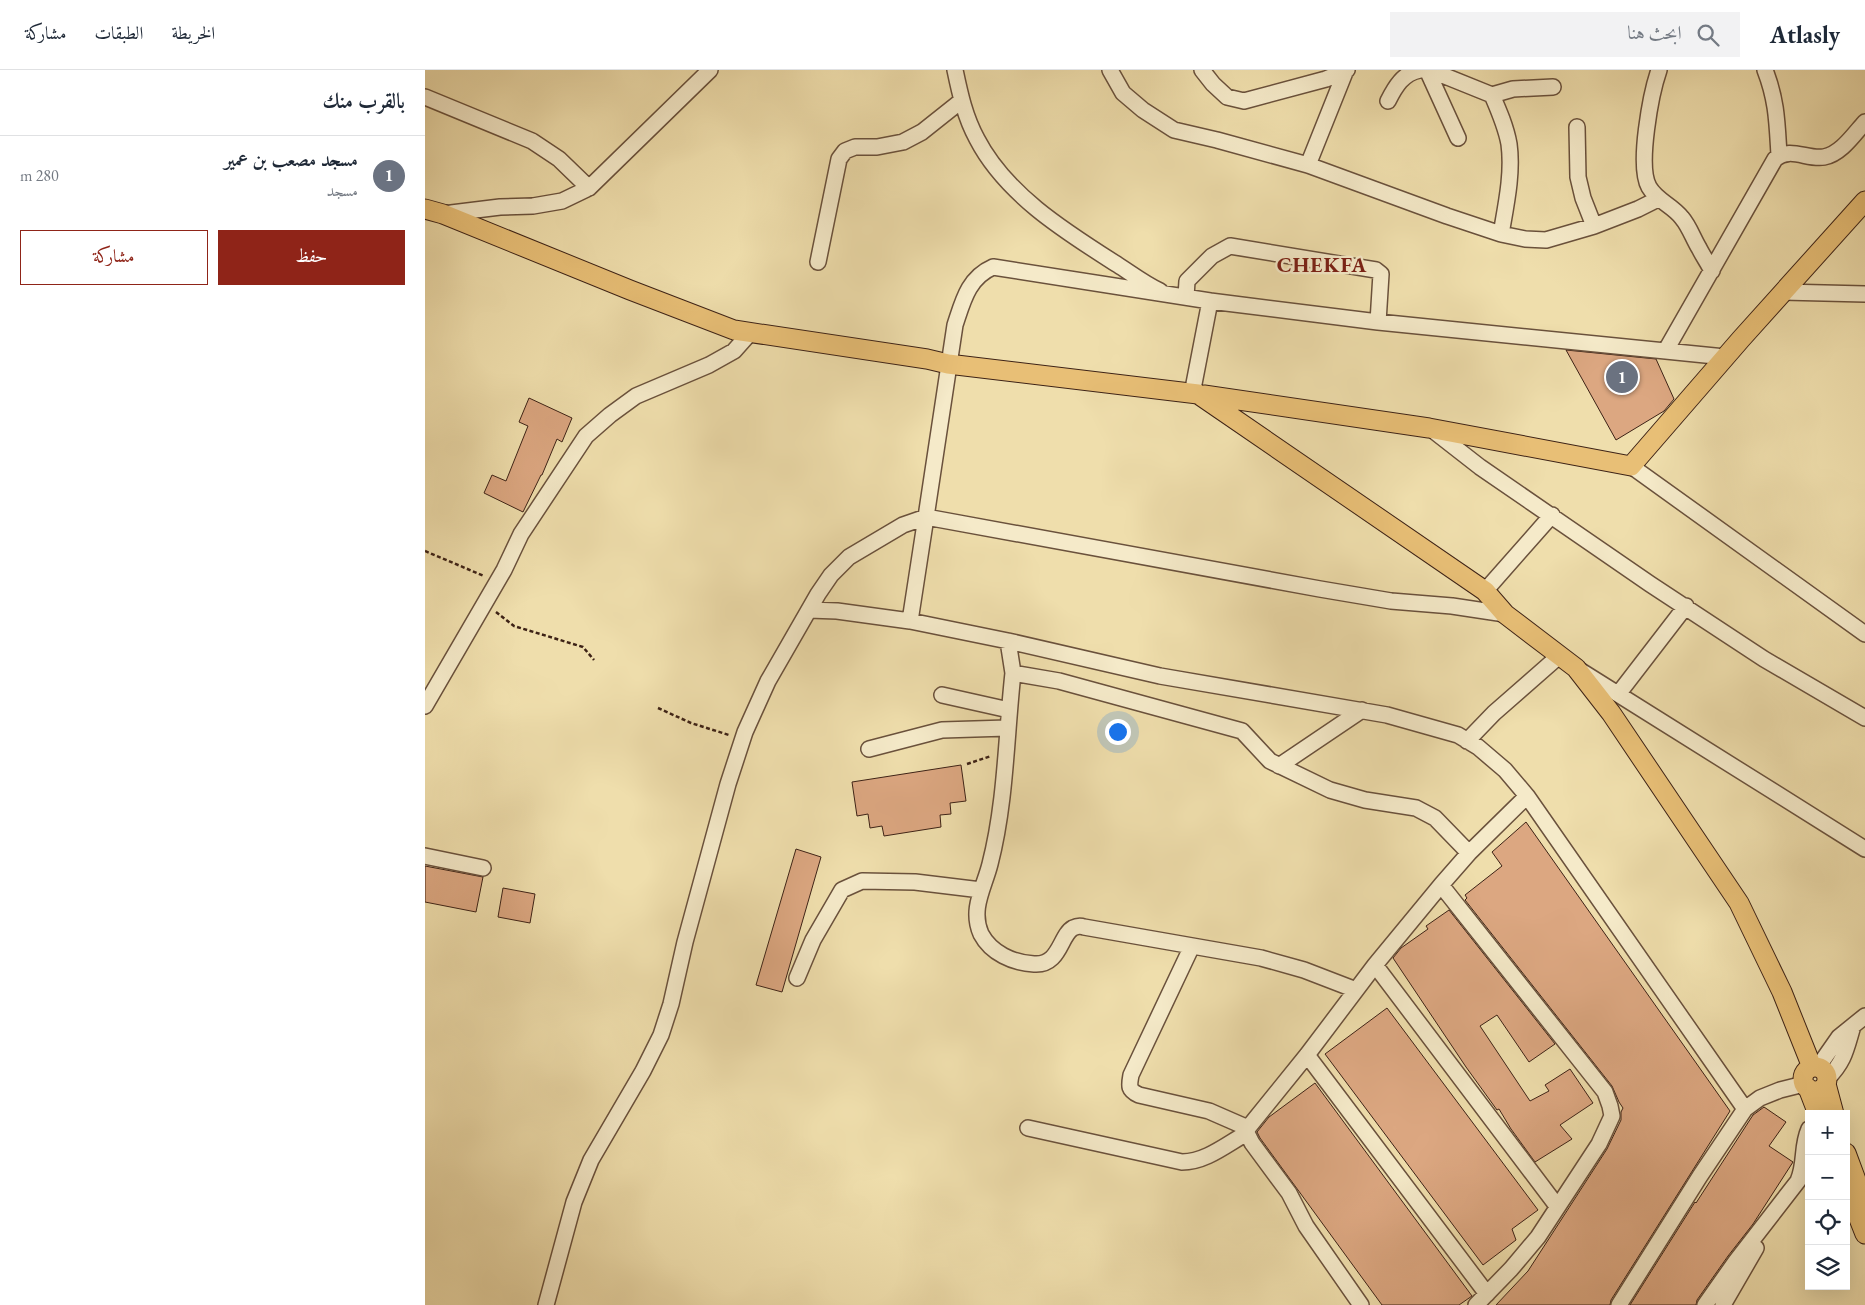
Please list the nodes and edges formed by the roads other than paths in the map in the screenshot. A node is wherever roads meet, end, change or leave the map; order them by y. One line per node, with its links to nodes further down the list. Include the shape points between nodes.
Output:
1 (710, 70): 20 (street)
2 (955, 70): 13 (street)
3 (1109, 70): 19 (street, via 1123,93 1175,130)
4 (1202, 70): 5 (street, via 1227,96 1245,101 1326,79)
5 (1346, 70): 19 (street)
6 (1420, 70): 14 (street, via 1403,78)
7 (1428, 70): 11 (street); 17 (street)
8 (1659, 70): 21 (street, via 1653,86 1645,164 1648,185)
9 (1765, 70): 18 (street, via 1776,107)
10 (1553, 87): 11 (street, via 1513,89)
11 (1492, 95): 25 (street, via 1509,144 1509,183)
12 (425, 97): 20 (street, via 532,141 559,159)
13 (961, 101): 26 (street, via 922,132 903,142 877,147 855,146 845,151 839,160); 30 (street, via 988,157 1017,190 1089,247)
14 (1389, 101)
15 (1865, 122): 18 (street, via 1841,147 1823,157 1791,153)
16 (1577, 127): 24 (street, via 1578,177)
17 (1458, 138)
18 (1779, 155): 27 (street, via 1769,167)
19 (1307, 165): 25 (street)
20 (589, 188): 23 (street, via 562,201 533,206)
21 (1658, 199): 24 (street); 27 (street, via 1683,218)
22 (1865, 201): 28 (main road)
23 (434, 212): 34 (main road, via 734,330)
24 (1594, 226): 25 (street, via 1546,240)
25 (1501, 234)
26 (819, 262)
27 (1712, 271): 35 (street)
28 (1783, 292): 29 (street); 36 (main road)
29 (1865, 294)
30 (1166, 295): 31 (street); 37 (street, via 993,268 976,278 964,297)
31 (1186, 297): 32 (street); 33 (street, via 1187,281 1212,256 1230,246 1376,270 1381,274)
32 (1210, 301): 33 (street); 38 (street)
33 (1379, 322): 35 (street)
34 (750, 333): 37 (main road); 55 (street, via 734,351 709,365 637,396 586,436 521,534)
35 (1666, 350): 36 (street)
36 (1725, 357): 40 (main road)
37 (948, 364): 38 (main road); 42 (street)
38 (1195, 394): 39 (main road); 43 (main road)
39 (1429, 428): 40 (main road); 41 (street)
40 (1631, 466): 48 (street)
41 (1552, 515): 43 (street); 44 (street)
42 (926, 517): 45 (street, via 903,525 849,557 831,576); 46 (street, via 1329,591); 47 (street)
43 (1485, 592): 46 (main road)
44 (1686, 606): 53 (street); 58 (street, via 1764,659)
45 (809, 610): 47 (street); 89 (street, via 767,681 743,739 661,1035 591,1160 574,1202)
46 (1505, 614): 50 (main road)
47 (909, 621): 49 (street)
48 (1865, 634)
49 (1008, 641): 52 (street); 57 (street, via 1160,676)
50 (1559, 656): 51 (main road); 60 (street)
51 (1576, 668): 53 (street); 76 (main road, via 1611,713 1739,903 1782,992)
52 (1013, 673): 56 (street); 62 (street, via 1059,681 1242,731 1263,756)
53 (1619, 694): 64 (street)
54 (942, 695): 56 (street)
55 (425, 706)
56 (1009, 710): 59 (street)
57 (1362, 710): 60 (street, via 1458,735); 62 (street)
58 (1865, 718)
59 (1007, 728): 61 (street, via 942,730); 69 (street, via 1001,808)
60 (1467, 741): 63 (street, via 1505,770)
61 (869, 749)
62 (1279, 766): 65 (street, via 1345,795 1416,808 1435,818)
63 (1527, 796): 65 (street); 77 (street)
64 (1865, 849)
65 (1469, 853): 68 (street)
66 (425, 856): 67 (street)
67 (483, 868)
68 (1441, 885): 71 (street); 85 (street, via 1605,1092 1611,1106 1612,1116 1599,1144)
69 (981, 890): 70 (street, via 977,901 981,933 992,950 1006,957 1043,963 1053,958 1071,929 1078,926); 72 (street, via 915,882 863,881 842,890 813,940)
70 (1192, 946): 73 (street, via 1261,958); 80 (street, via 1128,1087 1139,1095 1209,1111)
71 (1375, 965): 73 (street); 85 (street)
72 (797, 978)
73 (1356, 990): 75 (street)
74 (1859, 1021): 76 (street, via 1835,1041)
75 (1307, 1055): 80 (street); 88 (street)
76 (1816, 1078): 77 (street, via 1760,1098); 78 (main road)
77 (1745, 1109): 92 (street)
78 (1819, 1110)
79 (1028, 1128): 80 (street, via 1182,1162 1203,1158)
80 (1248, 1130): 90 (street, via 1252,1143 1289,1192 1307,1226)
81 (1805, 1142): 86 (street, via 1803,1169 1798,1181)
82 (1847, 1155): 84 (main road)
83 (1850, 1197): 87 (main road)
84 (1865, 1204)
85 (1557, 1206): 88 (street, via 1538,1237)
86 (1767, 1221): 93 (street); 94 (street, via 1757,1246)
87 (1865, 1234)
88 (1487, 1294): 91 (street)
89 (546, 1305)
90 (1361, 1305)
91 (1476, 1305)
92 (1619, 1305)
93 (1705, 1305)
94 (1723, 1305)

